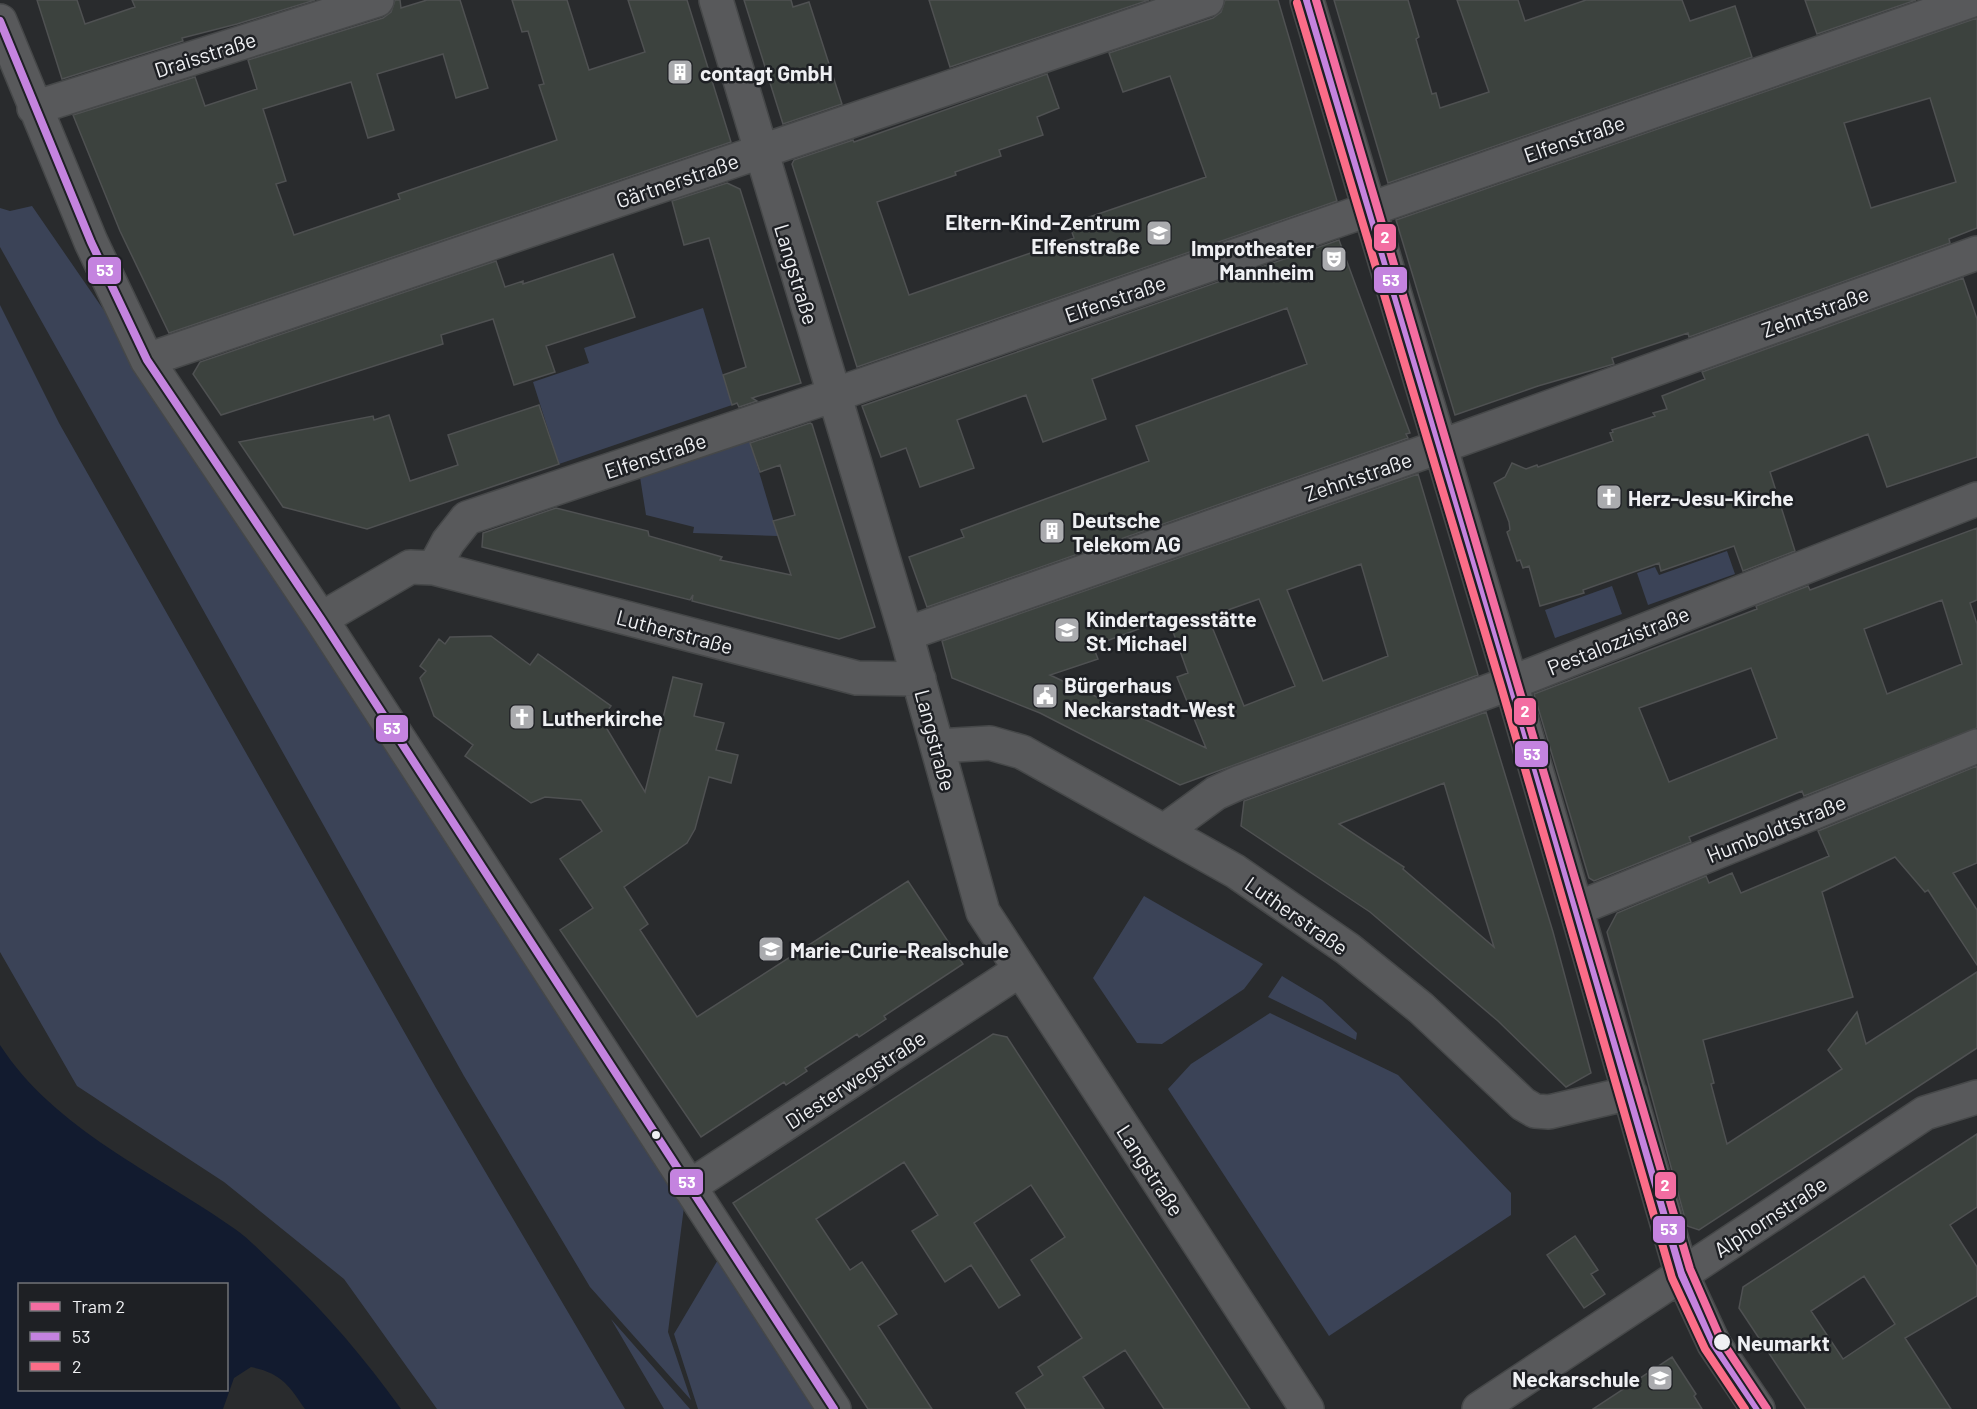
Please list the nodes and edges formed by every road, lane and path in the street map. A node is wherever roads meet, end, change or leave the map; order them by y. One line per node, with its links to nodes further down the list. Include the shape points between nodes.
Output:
1 (377, 0): 7 (street, Draisstraße)
2 (716, 0): 8 (street, Langstraße)
3 (1207, 0): 8 (street, Gärtnerstraße)
4 (1307, 0): 9 (street)
5 (1972, 0): 9 (street, Elfenstraße)
6 (2, 29): 7 (street)
7 (34, 108): 11 (street, via 90,242)
8 (761, 152): 11 (street, Gärtnerstraße); 12 (street, Langstraße)
9 (1371, 209): 12 (street, Elfenstraße); 13 (street)
10 (1977, 253): 13 (street, Zehntstraße)
11 (147, 360): 16 (street)
12 (834, 395): 15 (street, Elfenstraße, via 467,518); 17 (street, Langstraße)
13 (1439, 447): 17 (street, Zehntstraße); 19 (street)
14 (1977, 499): 19 (street, Pestalozzistraße)
15 (434, 568): 16 (street, via 410,567); 18 (street, Lutherstraße, via 857,678)
16 (321, 619): 27 (street)
17 (906, 634): 18 (street, Langstraße)
18 (919, 679): 20 (street, Langstraße)
19 (1511, 683): 22 (street, Pestalozzistraße, via 1238,783 1216,793); 23 (street)
20 (937, 746): 22 (street, Lutherstraße, via 990,743 1022,752); 24 (street, Langstraße, via 983,912)
21 (1977, 746): 23 (street, Humboldtstraße)
22 (1164, 831): 25 (street, Lutherstraße, via 1235,871 1348,949 1421,1008 1535,1112)
23 (1576, 909): 25 (street)
24 (1020, 970): 27 (street, Diesterwegstraße); 30 (street, Langstraße)
25 (1630, 1093): 28 (street)
26 (1977, 1097): 28 (street, Alphornstraße, via 1925,1113)
27 (689, 1187): 29 (street)
28 (1682, 1275): 31 (street, Alphornstraße); 32 (street, via 1714,1344)
29 (834, 1409)
30 (1307, 1409)
31 (1479, 1409)
32 (1758, 1409)

